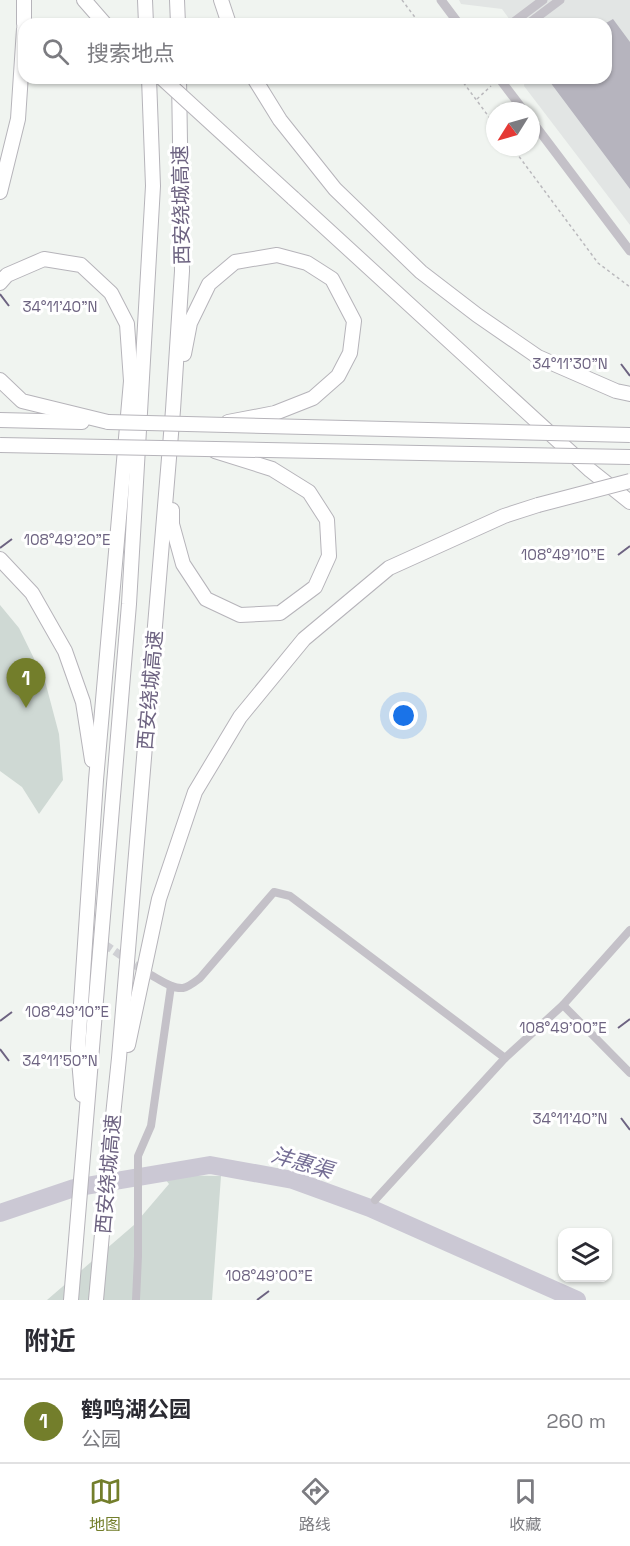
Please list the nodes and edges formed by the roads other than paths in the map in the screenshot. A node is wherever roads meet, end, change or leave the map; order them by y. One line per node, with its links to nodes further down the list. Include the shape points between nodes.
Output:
1 (24, 0): 9 (highway)
2 (84, 0): 10 (highway)
3 (145, 0): 11 (highway)
4 (177, 0): 12 (highway)
5 (220, 0): 13 (highway)
6 (441, 0): 14 (street)
7 (543, 0): 15 (street)
8 (560, 0): 16 (street)
9 (24, 18)
10 (100, 18)
11 (146, 18)
12 (178, 18)
13 (227, 18)
14 (454, 18)
15 (519, 18)
16 (536, 18)
17 (20, 84): 25 (highway, via 18,119)
18 (149, 84): 49 (highway, 西安绕城高速, via 153,186 131,568)
19 (169, 84): 39 (highway, bridge, via 590,470)
20 (179, 84): 30 (highway, 西安绕城高速, via 182,271)
21 (258, 84): 29 (highway, via 280,120 335,189 421,272 538,357)
22 (503, 84): 23 (street)
23 (517, 102)
24 (540, 132): 26 (street)
25 (0, 192)
26 (630, 250)
27 (3, 279): 41 (highway, via 44,259 81,266 111,293 127,324 131,381)
28 (0, 380): 32 (highway, via 22,401)
29 (630, 394)
30 (173, 410): 33 (highway, bridge, via 190,323 209,284 235,262 277,255 307,263 332,279 354,321 350,353 338,376 313,398 275,413); 36 (highway, bridge, via 172,524 183,564 206,599 240,615 280,614 315,587 329,556 327,520 309,492 272,469); 48 (highway, 西安绕城高速)
31 (0, 420): 32 (highway)
32 (108, 422): 33 (highway, bridge)
33 (214, 425): 34 (highway, bridge)
34 (630, 435)
35 (0, 445): 36 (highway, bridge)
36 (207, 449): 37 (highway, bridge)
37 (630, 457)
38 (630, 481): 48 (highway, bridge, via 504,516 389,568 304,639 240,717 195,792 159,899)
39 (630, 502)
40 (0, 559): 41 (highway, via 32,593 65,651 82,702)
41 (96, 780): 49 (highway, via 78,1048)
42 (630, 930): 45 (street)
43 (151, 975): 44 (street)
44 (171, 986): 46 (street, via 184,988 200,978 274,892 290,896); 53 (street, via 151,1126 138,1156)
45 (563, 1005): 46 (street); 47 (street)
46 (505, 1058): 50 (street)
47 (630, 1074)
48 (111, 1135): 52 (highway, 西安绕城高速)
49 (85, 1136): 51 (highway, 西安绕城高速)
50 (375, 1200)
51 (71, 1300)
52 (96, 1300)
53 (136, 1300)

